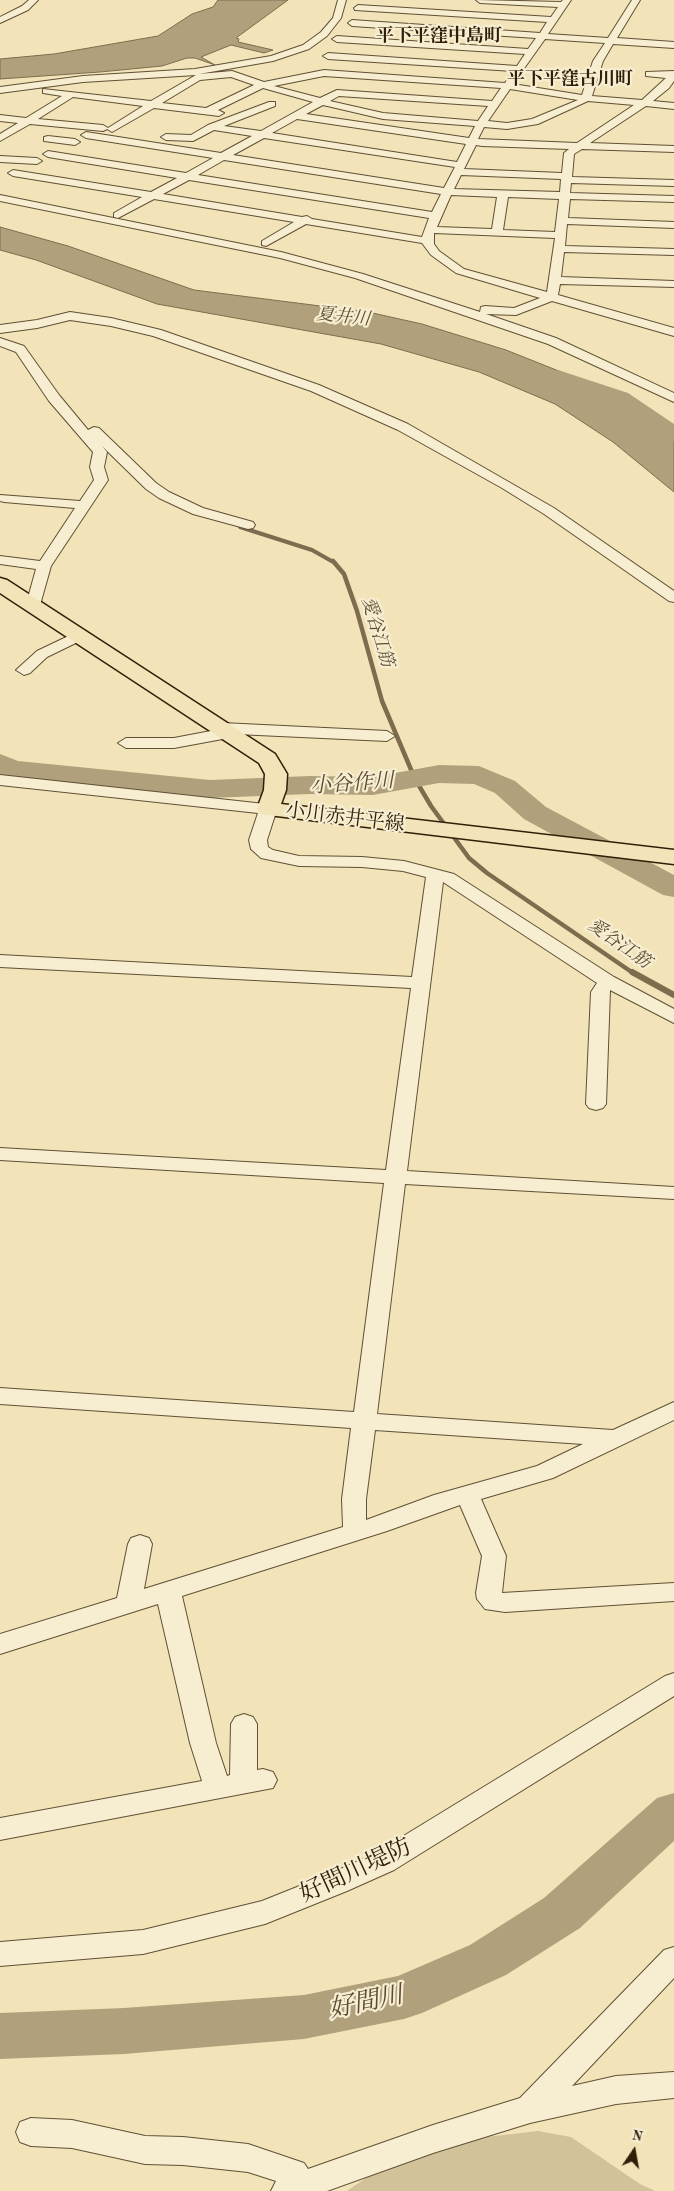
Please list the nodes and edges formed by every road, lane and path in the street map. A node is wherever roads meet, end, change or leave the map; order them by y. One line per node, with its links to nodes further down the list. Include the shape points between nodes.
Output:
1 (34, 0): 8 (street)
2 (342, 0): 7 (street)
3 (480, 0): 5 (street)
4 (636, 0): 13 (street)
5 (565, 3): 9 (street)
6 (358, 4): 9 (street); 10 (street)
7 (338, 18): 10 (street); 23 (street, via 306,47 248,64 178,74 83,79)
8 (0, 20)
9 (554, 20): 11 (street)
10 (353, 22): 11 (street); 12 (street)
11 (543, 36): 13 (street); 15 (street)
12 (337, 39): 15 (street); 16 (street)
13 (612, 40): 14 (street); 30 (street, via 598,61)
14 (674, 45)
15 (530, 52): 17 (street)
16 (328, 56): 17 (street); 18 (street)
17 (520, 69): 22 (street)
18 (324, 73): 21 (street); 22 (street)
19 (649, 74): 20 (street)
20 (673, 76): 26 (street)
21 (263, 85): 29 (street, via 232,74 198,77); 31 (street); 39 (street)
22 (507, 86): 30 (street); 33 (street)
23 (0, 90)
24 (130, 90): 29 (street, via 132,94)
25 (72, 94): 27 (street, via 38,90); 35 (street); 44 (street)
26 (655, 95): 28 (street); 34 (street)
27 (0, 96)
28 (674, 96)
29 (163, 98): 35 (street)
30 (586, 98): 34 (street); 40 (street)
31 (321, 102): 33 (street, via 337,93); 42 (street); 45 (street, via 383,116)
32 (272, 104): 41 (street)
33 (495, 104): 45 (street)
34 (643, 104): 36 (street); 49 (street)
35 (152, 105): 39 (street); 48 (street)
36 (674, 106)
37 (11, 110): 43 (street)
38 (534, 110): 40 (street)
39 (206, 112): 41 (street)
40 (560, 112): 45 (street, via 517,125)
41 (239, 116): 47 (street)
42 (296, 116): 51 (street); 58 (street)
43 (0, 117): 44 (street)
44 (27, 120): 46 (street); 53 (street)
45 (481, 124): 58 (street)
46 (100, 127): 48 (street); 52 (street)
47 (212, 127): 48 (street, via 193,138 184,139); 51 (street)
48 (112, 129)
49 (602, 131): 50 (street); 59 (street)
50 (621, 133)
51 (262, 135): 63 (street); 69 (street)
52 (86, 136): 57 (street); 63 (street)
53 (1, 137)
54 (660, 137): 55 (street)
55 (674, 138)
56 (48, 139): 57 (street)
57 (75, 142): 62 (street)
58 (469, 145): 59 (street); 61 (street); 69 (street)
59 (576, 146): 60 (street); 71 (street, via 569,153)
60 (674, 149)
61 (538, 151)
62 (48, 154): 66 (street); 67 (street)
63 (222, 157): 72 (street); 75 (street)
64 (118, 158): 67 (street)
65 (0, 159): 66 (street)
66 (37, 161): 78 (street, via 8,175)
67 (108, 164): 72 (street)
68 (527, 164): 69 (street)
69 (459, 166): 71 (street); 79 (street)
70 (674, 172): 73 (street)
71 (566, 175): 73 (street); 82 (street)
72 (185, 176): 81 (street); 86 (street)
73 (660, 177): 76 (street); 84 (street)
74 (123, 179): 78 (street)
75 (372, 180): 79 (street); 86 (street)
76 (674, 183)
77 (0, 188): 87 (street)
78 (110, 189): 81 (street)
79 (447, 192): 80 (street); 88 (street)
80 (504, 194): 82 (street); 92 (street)
81 (152, 196): 87 (street); 89 (street)
82 (564, 196): 84 (street); 90 (street)
83 (0, 198): 101 (street, via 281,255)
84 (661, 199): 85 (street)
85 (674, 199)
86 (337, 200): 88 (street); 89 (street)
87 (118, 215): 95 (street)
88 (436, 216): 94 (street)
89 (303, 221): 94 (street); 95 (street)
90 (561, 222): 91 (street); 93 (street)
91 (674, 225)
92 (497, 233): 93 (street); 94 (street)
93 (559, 235): 96 (street)
94 (429, 236): 100 (street, via 435,254 460,271)
95 (266, 243): 102 (street, via 346,263)
96 (559, 249): 97 (street); 98 (street)
97 (674, 252)
98 (555, 280): 99 (street); 100 (street)
99 (674, 284)
100 (552, 297): 102 (street, via 516,310); 103 (street)
101 (451, 305): 102 (street); 110 (street, via 552,341)
102 (500, 312): 106 (street)
103 (646, 324): 104 (street); 107 (street)
104 (674, 325)
105 (0, 329): 117 (street, via 70,316 117,323 157,333 315,388 403,427 508,485)
106 (557, 332)
107 (674, 332)
108 (0, 337): 113 (street, via 25,344 91,428 151,486 189,507)
109 (0, 342): 112 (street, via 20,349 63,410 99,449 97,467 101,480)
110 (674, 398)
111 (4, 498): 112 (street)
112 (84, 505): 115 (street)
113 (248, 525)
114 (0, 560): 115 (street)
115 (44, 566): 118 (street)
116 (0, 584): 118 (main road, 小川赤井平線)
117 (674, 598)
118 (33, 605): 119 (main road, 小川赤井平線)
119 (79, 636): 120 (street, via 42,654); 121 (main road, 小川赤井平線)
120 (24, 670)
121 (225, 730): 122 (street); 123 (street, via 174,743); 125 (main road, 小川赤井平線, via 267,759 276,774)
122 (387, 736)
123 (126, 743)
124 (0, 780): 125 (street)
125 (273, 794): 126 (main road, 小川赤井平線, via 425,828); 127 (street, via 258,840 260,849 267,854 299,861 380,863)
126 (674, 857)
127 (435, 874): 129 (street, via 458,883); 130 (street)
128 (0, 961): 130 (street)
129 (607, 981): 131 (street); 132 (street, via 600,992)
130 (421, 983): 134 (street)
131 (674, 1016)
132 (596, 1104)
133 (0, 1154): 134 (street)
134 (396, 1177): 135 (street); 138 (street)
135 (674, 1193)
136 (0, 1396): 138 (street)
137 (674, 1410): 139 (street)
138 (364, 1421): 139 (street); 141 (street, via 353,1514)
139 (617, 1439): 140 (street, via 544,1472)
140 (466, 1494): 141 (street); 144 (street, via 494,1556 489,1593 490,1600 494,1602)
141 (356, 1531): 143 (street)
142 (140, 1544): 145 (street)
143 (168, 1590): 145 (street); 149 (street, via 203,1743)
144 (674, 1592)
145 (129, 1602): 146 (street)
146 (0, 1644)
147 (674, 1683): 151 (street, 好間川堤防, via 393,1857 265,1912 143,1942)
148 (244, 1724): 149 (street)
149 (242, 1784): 150 (street)
150 (0, 1829)
151 (0, 1954)
152 (674, 1959): 154 (street)
153 (674, 2086): 154 (street, via 616,2090)
154 (530, 2109): 156 (street)
155 (31, 2132): 156 (street, via 72,2134 145,2150 248,2158 293,2174)
156 (294, 2188)

